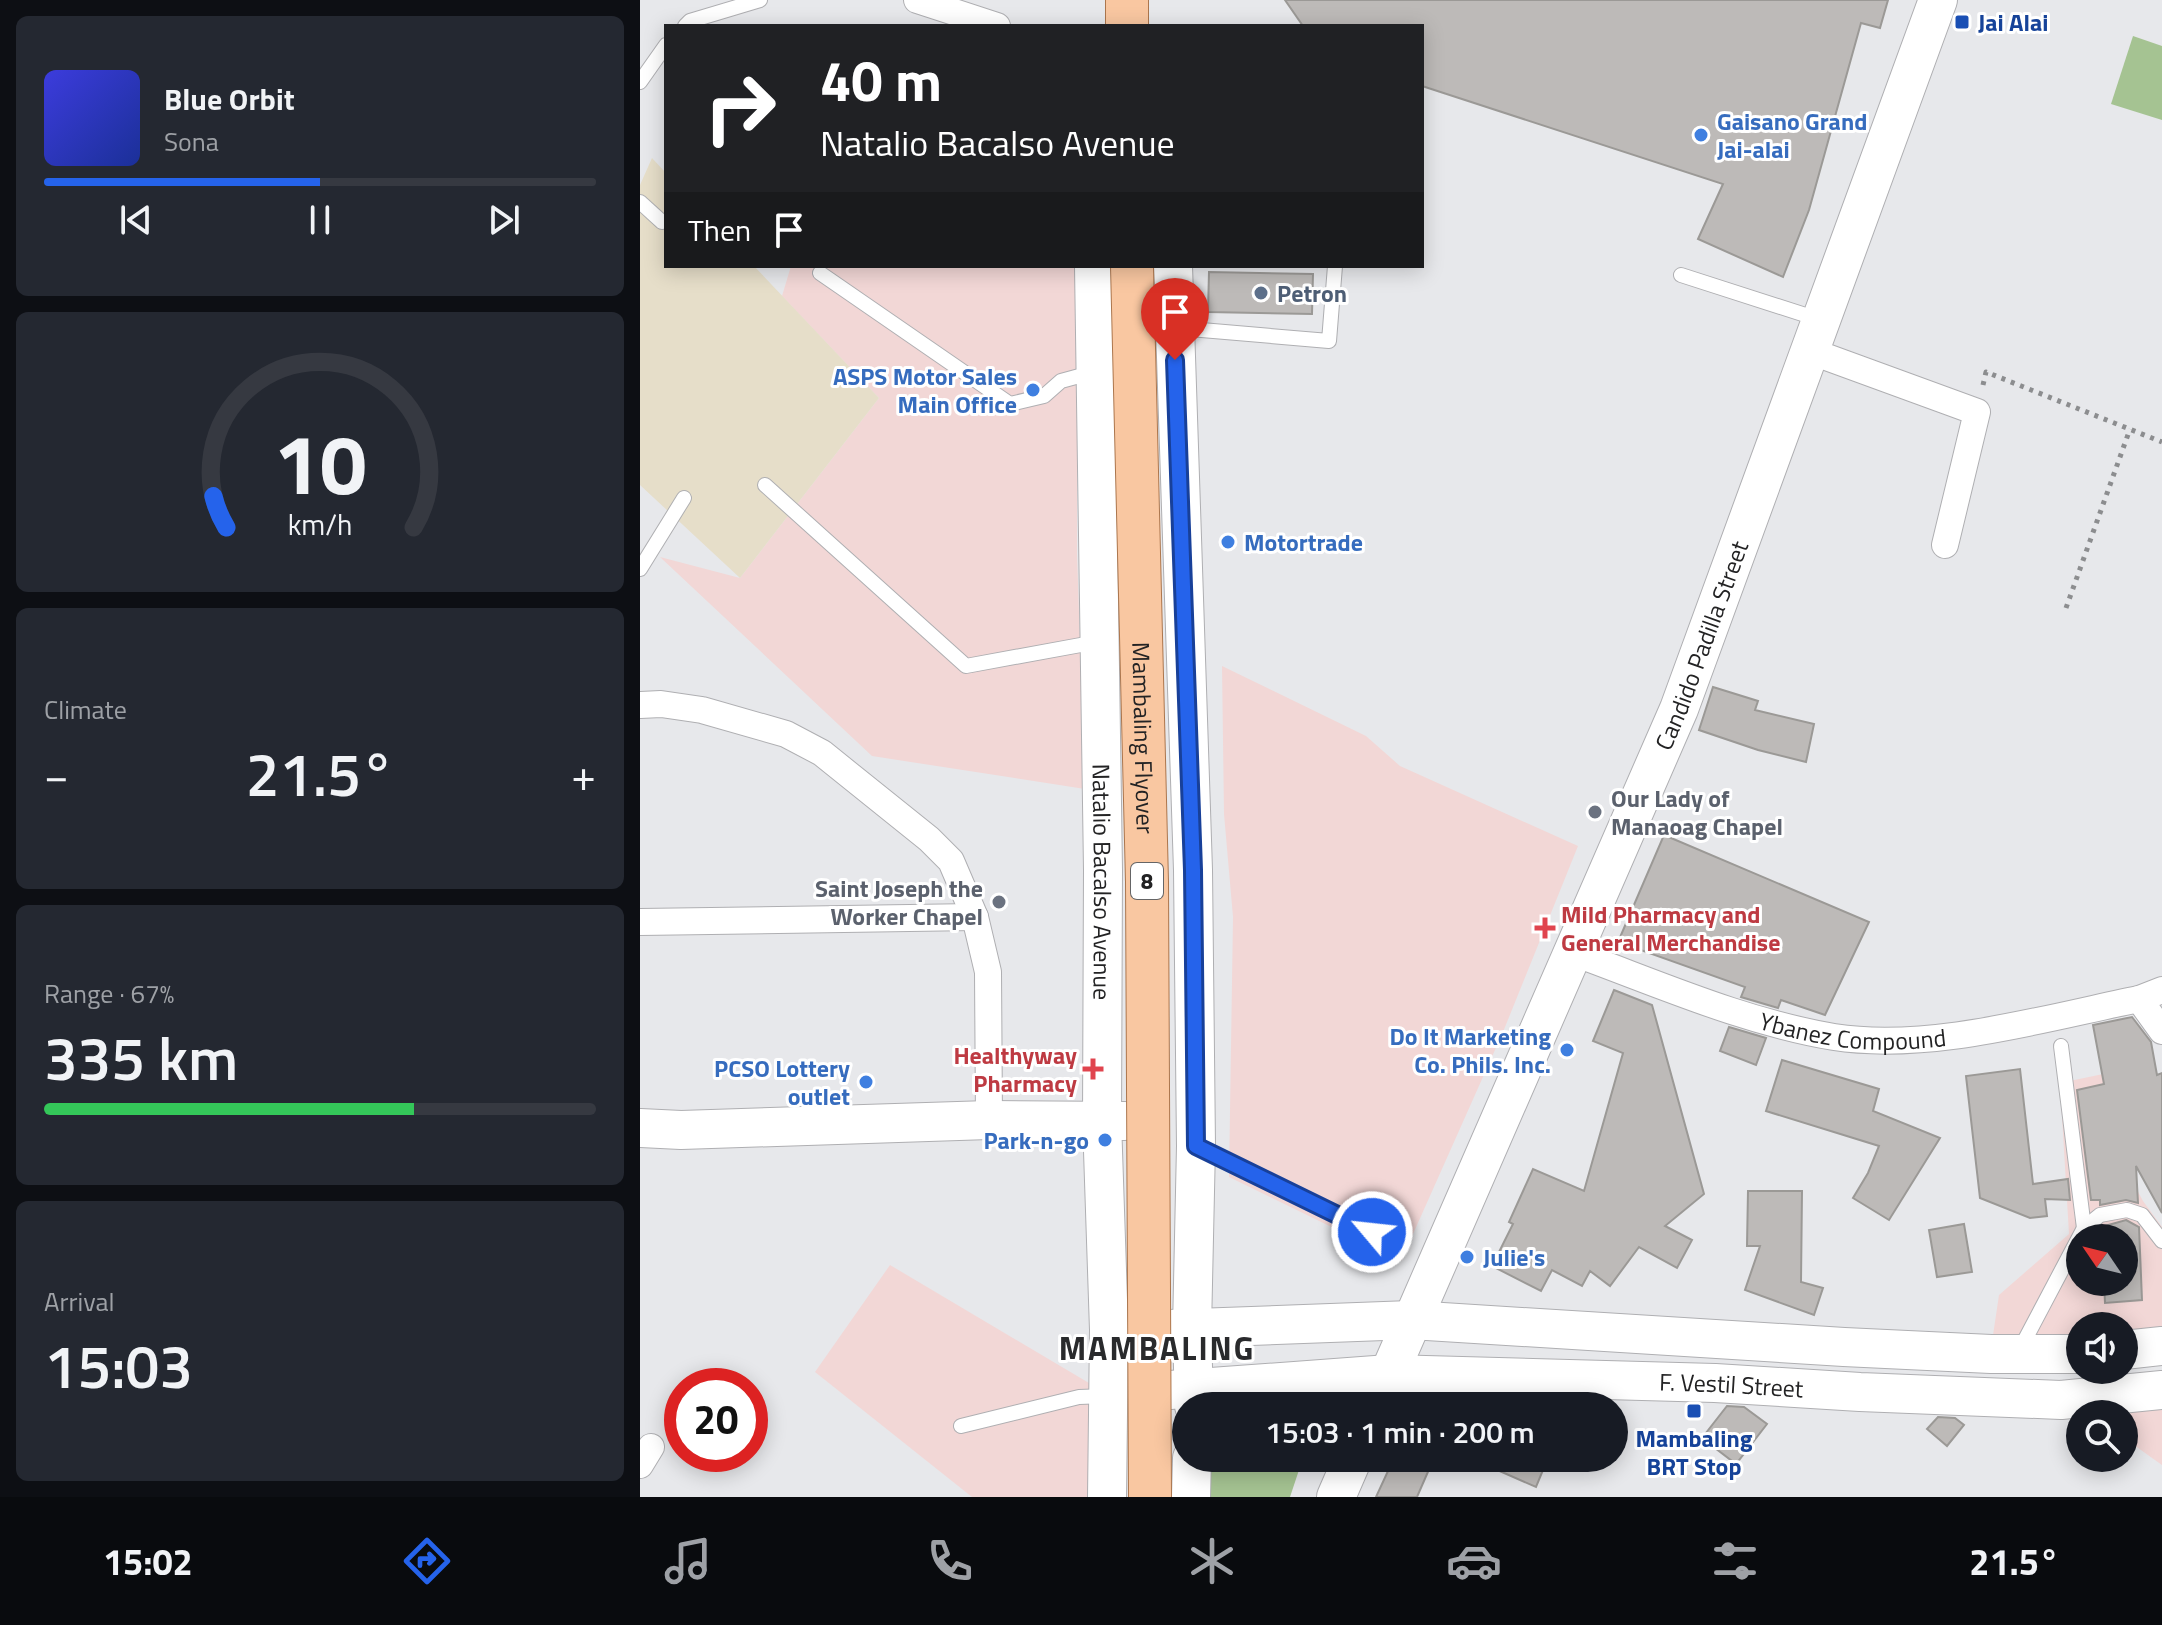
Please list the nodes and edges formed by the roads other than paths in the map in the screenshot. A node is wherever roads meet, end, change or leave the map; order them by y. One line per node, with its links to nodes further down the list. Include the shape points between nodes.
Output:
1 (760, 0): 5 (lane)
2 (917, 0): 6 (street)
3 (1127, 0): 7 (main road); 8 (main road); 9 (main road)
4 (1938, 0): 21 (main road, Candido Padilla Street)
5 (687, 24)
6 (991, 24)
7 (1121, 24)
8 (1127, 24)
9 (1134, 24)
10 (664, 48): 11 (lane)
11 (640, 82)
12 (640, 202): 13 (lane)
13 (662, 222)
14 (1094, 268): 22 (main road, Natalio Bacalso Avenue / 8)
15 (1132, 268): 61 (main road, Mambaling Flyover / 8, bridge, via 1146,866)
16 (1173, 268): 20 (main road, 8)
17 (1335, 268): 20 (lane, via 1329,341)
18 (820, 273): 22 (lane, via 1010,404 1044,396 1061,381)
19 (1681, 275): 21 (lane)
20 (1174, 328): 38 (main road, 8, via 1193,870)
21 (1816, 336): 25 (street, via 1977,412); 31 (main road, Candido Padilla Street, via 1679,709)
22 (1094, 372): 27 (main road, Natalio Bacalso Avenue / 8)
23 (765, 485): 27 (lane, via 966,666)
24 (684, 498): 26 (lane)
25 (1945, 545)
26 (640, 569)
27 (1099, 642): 36 (main road, Natalio Bacalso Avenue / 8)
28 (640, 705): 29 (street, via 702,710 786,734 822,753 951,861)
29 (975, 917): 30 (street); 35 (street, via 988,972)
30 (640, 922)
31 (1574, 953): 32 (street, Ybanez Compound, via 1756,1019 1835,1037 1948,1037); 44 (main road, Candido Padilla Street)
32 (2151, 995): 33 (street)
33 (2162, 1031)
34 (2061, 1046): 39 (lane)
35 (989, 1120): 36 (main road); 37 (main road)
36 (1102, 1121): 38 (main road); 46 (main road, Natalio Bacalso Avenue / 8)
37 (640, 1128)
38 (1195, 1134): 42 (lane); 45 (main road, 8)
39 (2083, 1224)
40 (2089, 1224): 41 (lane, via 2100,1215 2127,1210 2142,1215)
41 (2162, 1241)
42 (1391, 1242)
43 (2066, 1262): 49 (lane)
44 (1411, 1320): 45 (main road, F. Vestil Street); 49 (main road, F. Vestil Street); 51 (main road, Candido Padilla Street)
45 (1192, 1329): 46 (main road, F. Vestil Street); 53 (main road, 8)
46 (1109, 1330): 55 (main road, Natalio Bacalso Avenue / 8)
47 (2162, 1346): 48 (main road)
48 (2138, 1349)
49 (2018, 1354): 50 (main road, F. Vestil Street)
50 (2066, 1354)
51 (1382, 1390): 52 (main road, F. Vestil Street, via 1715,1383 2061,1400); 54 (main road, F. Vestil Street)
52 (2162, 1390)
53 (1194, 1392)
54 (1328, 1392)
55 (1108, 1396): 56 (main road, F. Vestil Street); 57 (lane, via 1079,1397); 60 (main road, Natalio Bacalso Avenue / 8)
56 (1172, 1397)
57 (961, 1426)
58 (1192, 1472): 62 (main road)
59 (1347, 1472): 63 (main road)
60 (1108, 1495)
61 (1150, 1497)
62 (1191, 1497)
63 (1336, 1497)

